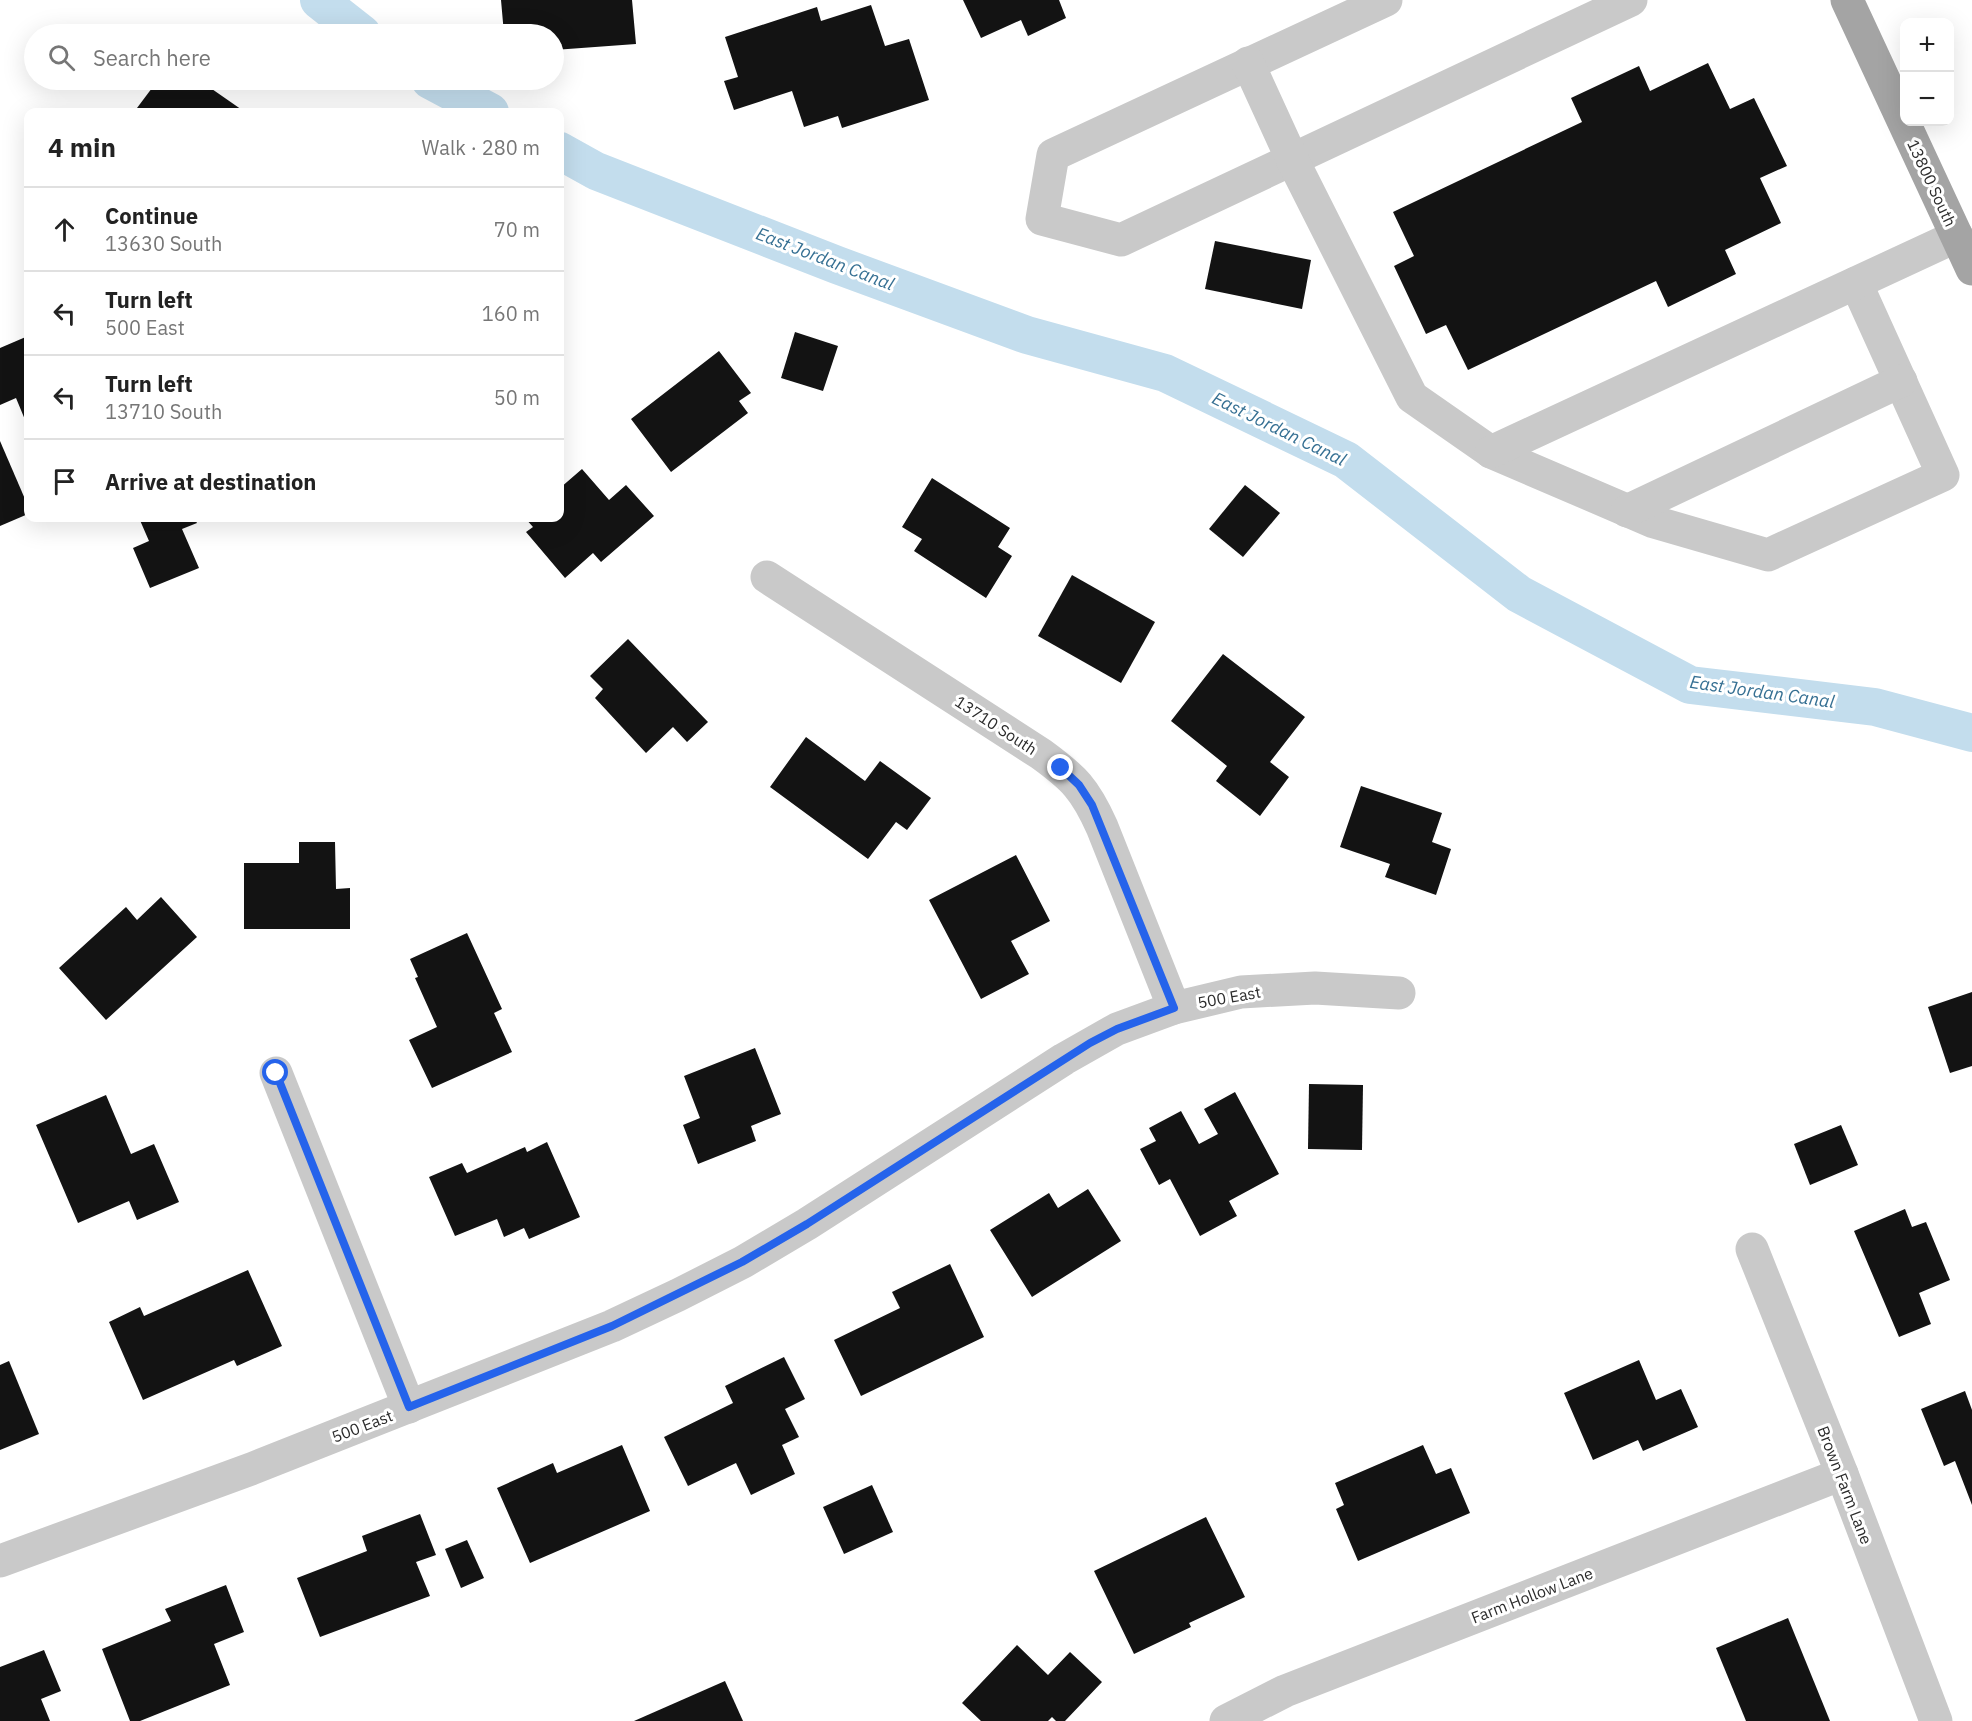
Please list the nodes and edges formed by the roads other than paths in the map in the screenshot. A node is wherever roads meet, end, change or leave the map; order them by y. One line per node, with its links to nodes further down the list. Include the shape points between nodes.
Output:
1 (1386, 0): 4 (street)
2 (1631, 0): 5 (street)
3 (1847, 0): 6 (main road, 13800 South)
4 (1248, 63): 5 (street); 5 (street, via 1053,155 1042,219 1121,240)
5 (1292, 159): 10 (street, via 1412,397)
6 (1957, 236): 7 (main road, 13800 South); 8 (street)
7 (1972, 269)
8 (1856, 283): 9 (street); 10 (street)
9 (1901, 381): 11 (street); 11 (street, via 1943,476 1768,555 1654,522)
10 (1491, 452): 11 (street)
11 (1627, 510)
12 (767, 577): 14 (street, 13710 South, via 1041,754 1079,785 1102,827)
13 (1399, 993): 14 (street, 500 East, via 1277,989)
14 (1174, 1008): 17 (street, 500 East, via 1090,1043 742,1262 612,1326)
15 (276, 1073): 17 (street)
16 (1752, 1249): 18 (street, Brown Farm Lane)
17 (409, 1407): 19 (street, 500 East)
18 (1842, 1474): 20 (street, Farm Hollow Lane, via 1285,1691); 21 (street, Brown Farm Lane)
19 (0, 1561)
20 (1226, 1721)
21 (1936, 1721)

